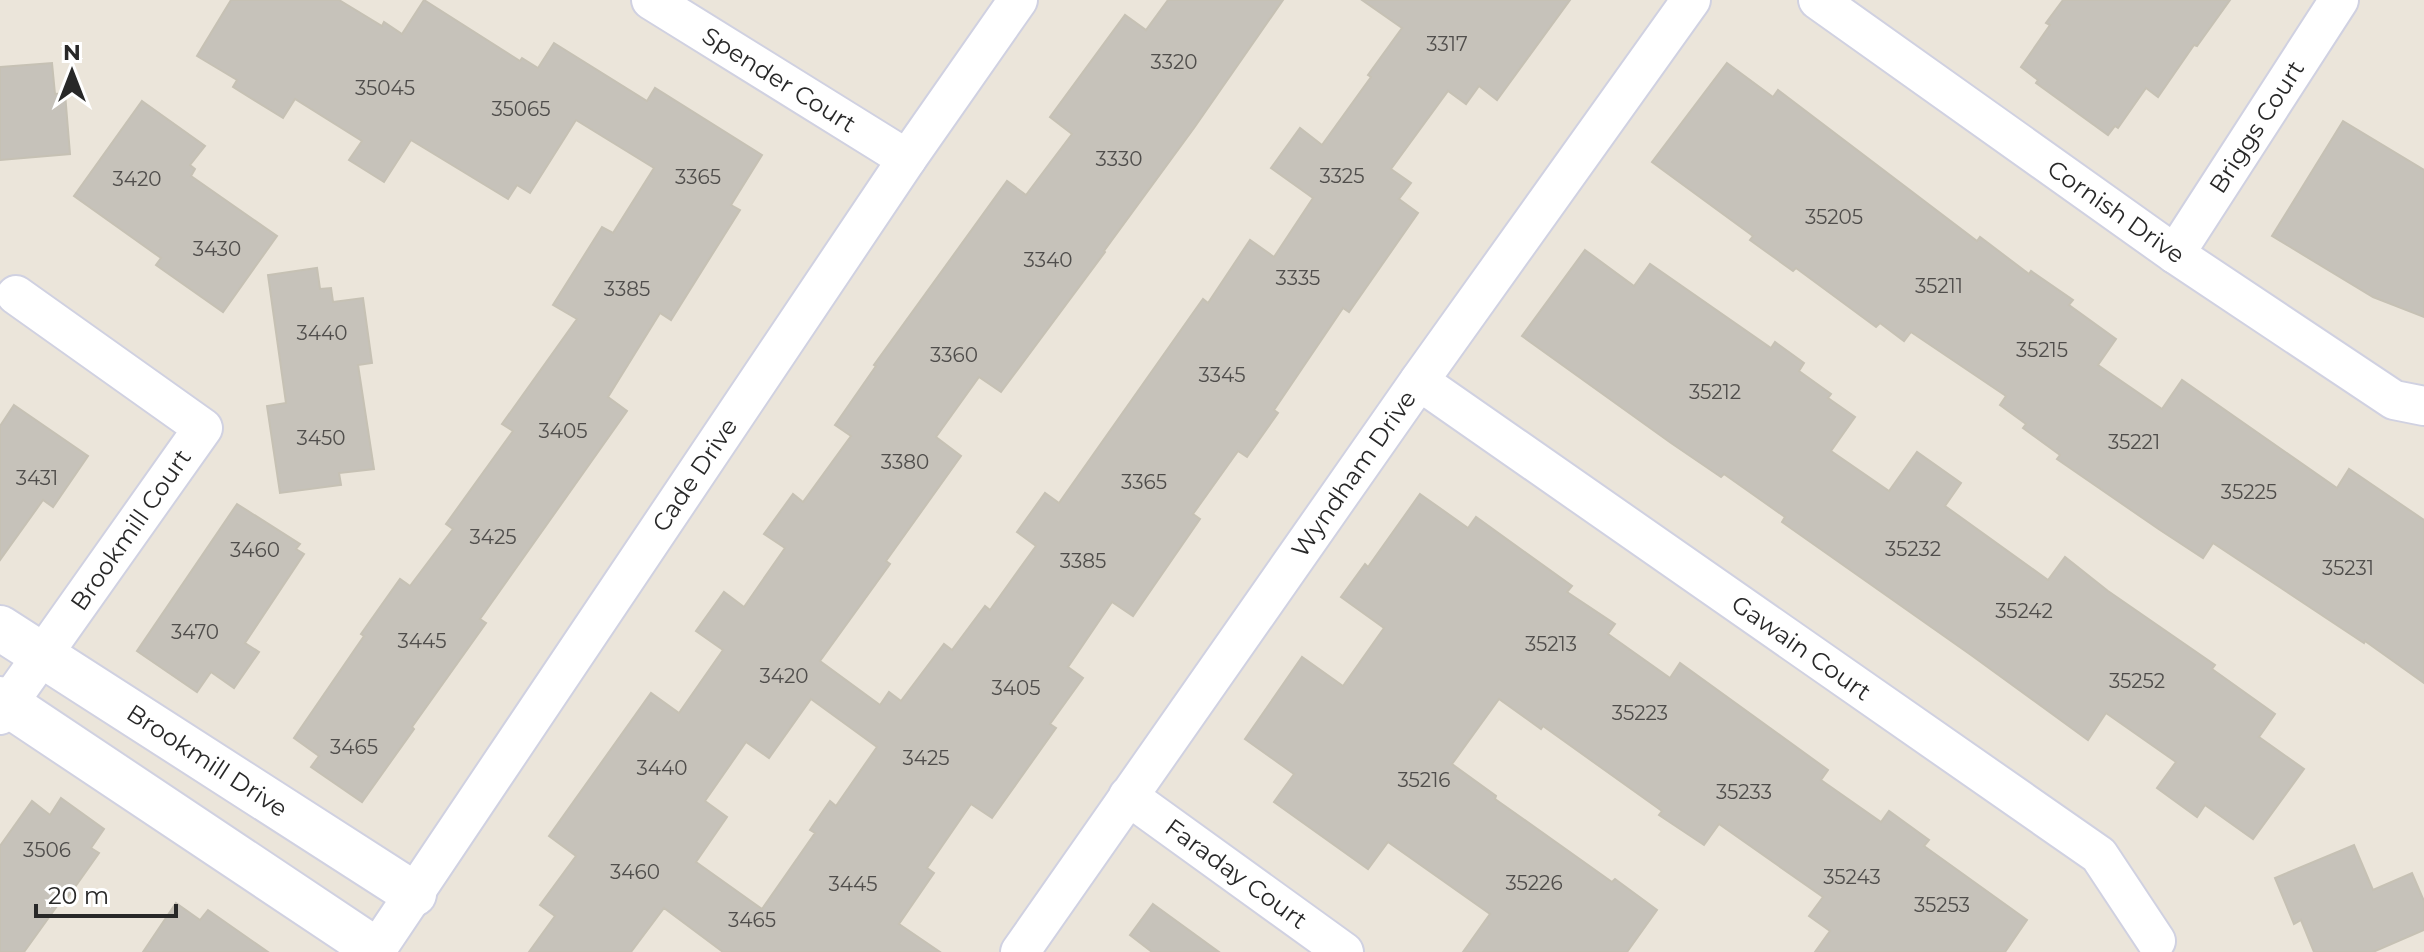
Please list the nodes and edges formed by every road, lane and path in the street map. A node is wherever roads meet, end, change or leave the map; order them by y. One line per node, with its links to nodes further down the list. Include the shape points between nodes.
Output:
1 (651, 0): 6 (street, Spender Court)
2 (1018, 0): 6 (street, Cade Drive)
3 (1691, 0): 9 (street, Wyndham Drive)
4 (1818, 0): 7 (street, Cornish Drive)
5 (2339, 0): 7 (street, Briggs Court)
6 (907, 159): 15 (street, Cade Drive)
7 (2175, 254): 10 (street, Cornish Drive, via 2394,400)
8 (16, 295): 12 (street, Brookmill Court, via 203,428)
9 (1419, 381): 14 (street, Wyndham Drive); 16 (street, Gawain Court, via 2099,855)
10 (2424, 406)
11 (0, 628): 12 (street, Brookmill Drive)
12 (43, 655): 13 (street, Brookmill Court); 15 (street, Brookmill Drive)
13 (3, 705): 17 (street)
14 (1128, 796): 18 (street, Wyndham Drive); 19 (street, Faraday Court)
15 (414, 894): 17 (street, Cade Drive)
16 (2156, 941)
17 (376, 951)
18 (1020, 952)
19 (1344, 952)

